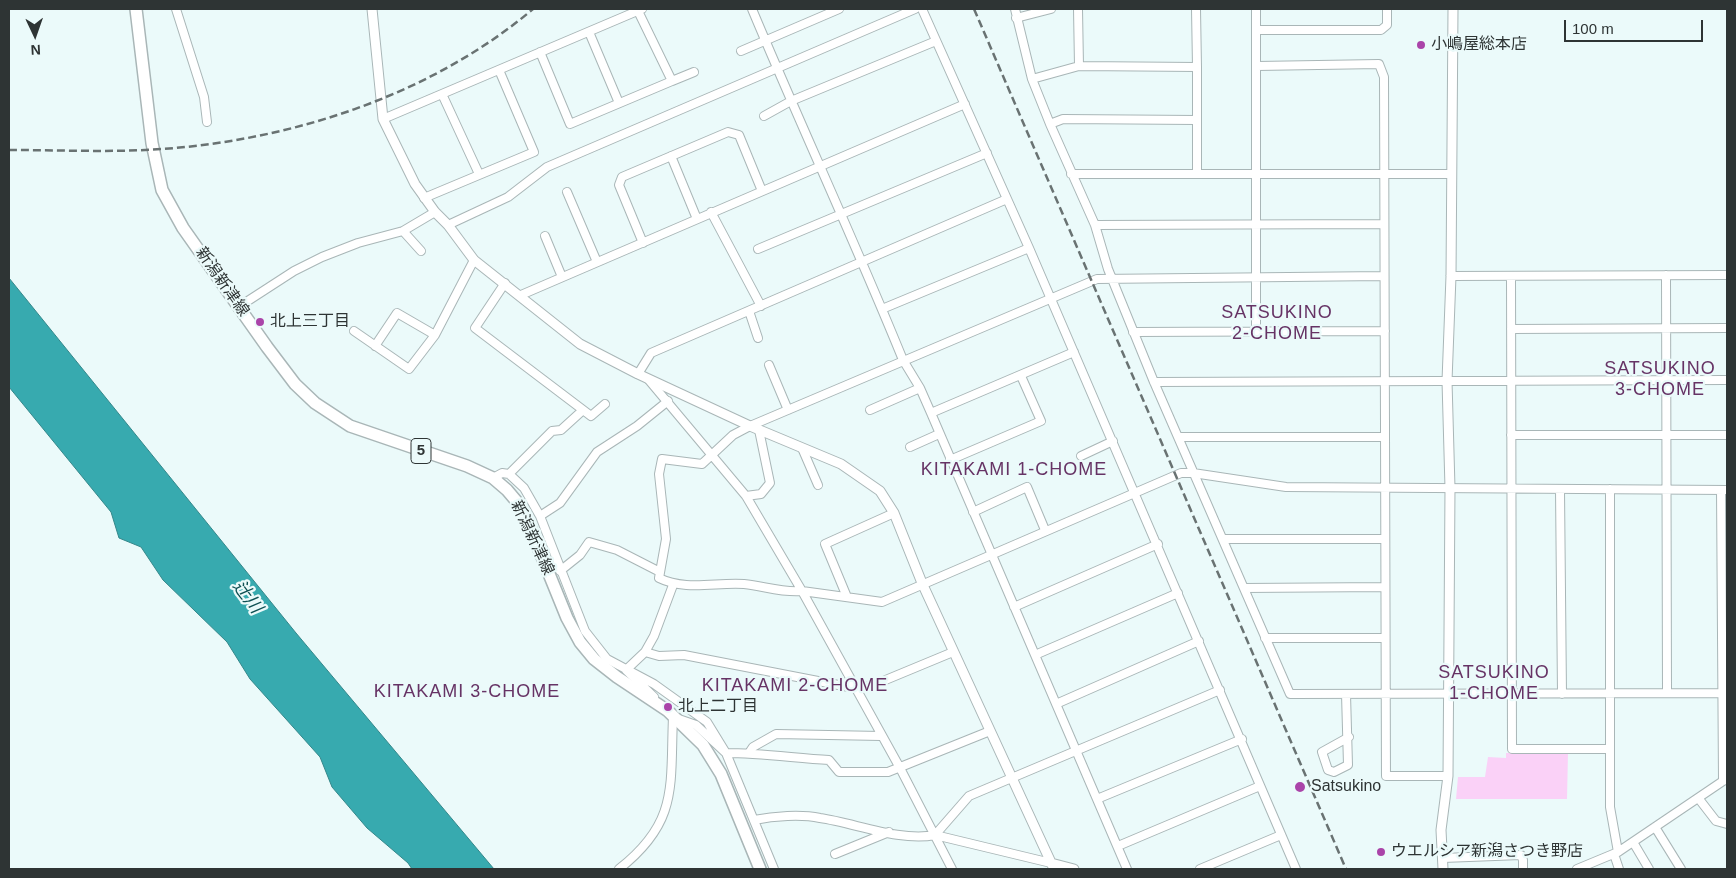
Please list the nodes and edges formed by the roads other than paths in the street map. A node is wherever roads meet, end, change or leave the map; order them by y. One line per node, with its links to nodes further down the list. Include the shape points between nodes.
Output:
1 (136, 9): 81 (main road, 新潟新津線 / 5, via 152,143 162,190 183,228)
2 (176, 9): 38 (street, via 204,97)
3 (372, 9): 36 (street)
4 (752, 9): 19 (street)
5 (840, 9): 19 (street)
6 (915, 9): 26 (street)
7 (922, 9): 20 (street)
8 (1015, 9): 16 (street)
9 (1050, 9): 16 (street)
10 (1078, 9): 23 (street)
11 (1196, 9): 25 (street)
12 (1256, 9): 17 (street)
13 (1387, 9): 17 (street, via 1387,25 1381,30)
14 (1453, 9): 48 (street)
15 (636, 10): 18 (street); 30 (street)
16 (1016, 18): 29 (street)
17 (1257, 30): 24 (street)
18 (589, 32): 22 (street); 33 (street)
19 (765, 41): 21 (street); 26 (street)
20 (936, 41): 32 (street); 34 (street)
21 (741, 51)
22 (540, 52): 27 (street); 33 (street, via 570,124)
23 (1079, 66): 25 (street); 29 (street)
24 (1257, 66): 43 (street, via 1379,64 1384,77); 47 (street)
25 (1196, 67): 37 (street)
26 (776, 68): 32 (street); 58 (street, via 547,167 508,197)
27 (499, 70): 31 (street); 44 (street, via 534,152)
28 (694, 72): 30 (street)
29 (1032, 79): 39 (street)
30 (672, 81): 33 (street)
31 (442, 94): 36 (street); 44 (street)
32 (791, 101): 35 (street); 42 (street)
33 (619, 103)
34 (964, 104): 40 (street); 42 (street)
35 (764, 116)
36 (383, 119): 51 (street)
37 (1197, 120): 39 (street, via 1063,119); 46 (street)
38 (207, 122)
39 (1050, 124): 45 (street)
40 (987, 153): 52 (street); 55 (street)
41 (671, 156): 49 (street, via 728,132 739,135); 56 (street); 63 (street, via 622,177 619,185)
42 (821, 166): 49 (street); 55 (street)
43 (1384, 173): 47 (street); 48 (street); 57 (street)
44 (479, 174): 51 (street)
45 (1071, 174): 46 (street); 59 (street)
46 (1197, 174): 47 (street)
47 (1256, 174): 60 (street)
48 (1451, 174): 73 (street)
49 (762, 191): 54 (street)
50 (566, 192): 68 (street)
51 (424, 198): 53 (street)
52 (1008, 200): 64 (street); 69 (street)
53 (434, 212): 58 (street); 61 (street)
54 (711, 212): 56 (street); 82 (street)
55 (841, 215): 65 (street); 69 (street)
56 (697, 218): 63 (street)
57 (1384, 224): 60 (street); 72 (street)
58 (448, 225): 67 (street)
59 (1096, 225): 60 (street); 77 (street)
60 (1256, 225): 76 (street)
61 (404, 231): 66 (street); 81 (street, via 322,257)
62 (545, 236): 75 (street)
63 (643, 243): 68 (street)
64 (1029, 248): 80 (street); 83 (street)
65 (758, 249)
66 (421, 252)
67 (474, 260): 78 (street); 92 (street)
68 (597, 262): 75 (street)
69 (862, 262): 82 (street); 83 (street)
70 (1666, 275): 71 (street); 74 (street); 85 (street)
71 (1727, 275)
72 (1384, 276): 76 (street); 89 (street)
73 (1451, 276): 74 (street); 103 (street)
74 (1511, 276): 87 (street)
75 (562, 277): 79 (street)
76 (1256, 277): 77 (street); 91 (street)
77 (1111, 278): 80 (street, via 1092,281); 90 (street)
78 (505, 283): 79 (street); 109 (street, via 475,328)
79 (521, 295): 98 (street, via 580,344)
80 (1051, 299): 95 (street); 96 (street)
81 (240, 306): 129 (main road, 新潟新津線 / 5, via 295,384 328,413 371,435 467,466)
82 (761, 306): 84 (street)
83 (882, 309): 96 (street)
84 (749, 312): 93 (street); 98 (street, via 651,352)
85 (1666, 328): 86 (street); 87 (street); 100 (street)
86 (1727, 328)
87 (1511, 329): 104 (street)
88 (354, 331): 94 (street)
89 (1385, 331): 91 (street); 102 (street)
90 (1133, 332): 91 (street); 105 (street)
91 (1256, 332)
92 (435, 335): 94 (street, via 397,313); 94 (street, via 409,369)
93 (758, 338)
94 (375, 346)
95 (1074, 352): 99 (street); 121 (street)
96 (903, 360): 106 (street); 110 (street)
97 (769, 365): 110 (street)
98 (642, 376): 107 (street); 113 (street)
99 (1021, 376): 112 (street); 126 (street, via 1041,421)
100 (1666, 380): 101 (street); 104 (street); 117 (street)
101 (1727, 380)
102 (1385, 381): 103 (street); 105 (street); 120 (street)
103 (1447, 381): 104 (street); 132 (street)
104 (1511, 381): 116 (street)
105 (1154, 382): 119 (street)
106 (920, 388): 111 (street); 112 (street)
107 (668, 402): 124 (street); 142 (street, via 597,452 560,502)
108 (605, 404): 109 (street, via 591,416)
109 (583, 410): 128 (street, via 561,430 552,431)
110 (788, 410): 113 (street)
111 (870, 410)
112 (931, 414): 115 (street)
113 (750, 426): 114 (street); 124 (street, via 734,435)
114 (759, 430): 123 (street); 139 (street, via 770,483 761,494)
115 (939, 434): 122 (street); 126 (street)
116 (1511, 435): 117 (street); 134 (street)
117 (1667, 435): 118 (street); 136 (street)
118 (1727, 435)
119 (1179, 437): 120 (street); 127 (street)
120 (1385, 437): 131 (street)
121 (1113, 441): 125 (street); 138 (street)
122 (910, 447)
123 (802, 448): 130 (street); 141 (street, via 841,464 880,491)
124 (713, 456): 139 (street); 150 (street, via 702,464 662,459 659,474 666,539)
125 (1081, 456)
126 (950, 460): 140 (street)
127 (1193, 473): 131 (street, via 1286,487); 138 (street, via 1181,474); 146 (street)
128 (509, 474): 129 (street, via 502,473); 142 (street, via 524,488)
129 (493, 478): 179 (main road, 新潟新津線 / 5, via 518,502 580,642 594,659)
130 (818, 485)
131 (1385, 487): 132 (street); 145 (street)
132 (1450, 488): 134 (street); 175 (street)
133 (1610, 489): 135 (street); 136 (street); 170 (street)
134 (1511, 490): 135 (street); 176 (street)
135 (1560, 490): 177 (street)
136 (1667, 490): 137 (street); 171 (street)
137 (1724, 490): 144 (street)
138 (1136, 493): 143 (street); 147 (street)
139 (746, 496): 156 (street)
140 (973, 512): 143 (street, via 1027,487); 148 (street)
141 (894, 513): 152 (street); 158 (street, via 825,544)
142 (540, 516): 149 (street)
143 (1045, 530): 148 (street)
144 (1725, 531): 151 (street)
145 (1385, 538): 146 (street); 155 (street)
146 (1224, 539): 154 (street)
147 (1158, 544): 157 (street); 159 (street)
148 (992, 554): 152 (street); 159 (street)
149 (560, 571): 150 (street, via 580,555 589,542 617,550); 167 (street, via 585,631 607,659)
150 (660, 572): 153 (street, via 659,578)
151 (1725, 574): 163 (street)
152 (922, 583): 158 (street, via 882,602); 165 (street)
153 (672, 584): 156 (street, via 745,584); 164 (street)
154 (1244, 588): 155 (street); 160 (street)
155 (1385, 588): 161 (street)
156 (802, 591): 158 (street); 168 (street)
157 (1178, 593): 162 (street); 166 (street)
158 (847, 597)
159 (1014, 607): 166 (street)
160 (1266, 638): 161 (street); 173 (street, via 1290,694)
161 (1385, 638): 174 (street)
162 (1199, 641): 169 (street); 178 (street)
163 (1725, 643): 172 (street)
164 (645, 652): 167 (street); 168 (street, via 659,656 684,656)
165 (953, 652): 168 (street, via 870,686); 180 (street)
166 (1035, 655): 178 (street)
167 (626, 670): 179 (street); 186 (street, via 654,684 707,722)
168 (854, 688): 181 (street)
169 (1220, 690): 183 (street); 185 (street)
170 (1609, 693): 171 (street); 177 (street); 184 (street)
171 (1667, 693): 172 (street)
172 (1722, 693): 191 (street)
173 (1346, 694): 174 (street); 182 (street)
174 (1385, 694): 175 (street); 189 (street, via 1386,776)
175 (1449, 694): 176 (street); 189 (street)
176 (1512, 694): 177 (street); 184 (street, via 1512,749)
177 (1562, 694)
178 (1056, 704): 185 (street)
179 (670, 714): 186 (street, via 696,725); 207 (street, via 670,797 663,820 637,856); 208 (main road, 新潟新津線 / 5, via 703,745 721,774)
180 (990, 732): 188 (street); 190 (street)
181 (882, 736): 187 (street, via 776,734); 188 (street)
182 (1348, 737): 182 (street, via 1348,765 1334,772 1328,770 1322,752)
183 (1242, 739): 192 (street); 193 (street)
184 (1610, 749): 203 (street, via 1610,807)
185 (1076, 751): 190 (street); 193 (street)
186 (726, 753): 187 (street); 195 (street)
187 (749, 753): 188 (street, via 830,760 839,772 888,772)
188 (900, 768): 199 (street)
189 (1448, 776): 205 (street, via 1442,830)
190 (1011, 777): 199 (street, via 969,796); 206 (street)
191 (1725, 780): 194 (street)
192 (1260, 786): 200 (street); 202 (street)
193 (1097, 799): 202 (street)
194 (1698, 799): 196 (street, via 1716,821); 197 (street)
195 (754, 820): 198 (street, via 818,817); 209 (street)
196 (1727, 824)
197 (1655, 827): 201 (street); 220 (street)
198 (889, 832): 199 (street, via 927,837); 204 (street)
199 (935, 835): 206 (street); 210 (street)
200 (1281, 835): 213 (street); 214 (street)
201 (1633, 842): 203 (street); 219 (street)
202 (1118, 846): 212 (street)
203 (1616, 853): 217 (street); 218 (street)
204 (835, 854)
205 (1443, 858): 215 (street); 216 (street, via 1521,855)
206 (1053, 866): 211 (street)
207 (619, 869)
208 (760, 869)
209 (774, 869)
210 (952, 869)
211 (1074, 869)
212 (1126, 869)
213 (1200, 869)
214 (1296, 869)
215 (1443, 869)
216 (1523, 869)
217 (1577, 869)
218 (1619, 869)
219 (1649, 869)
220 (1681, 869)

